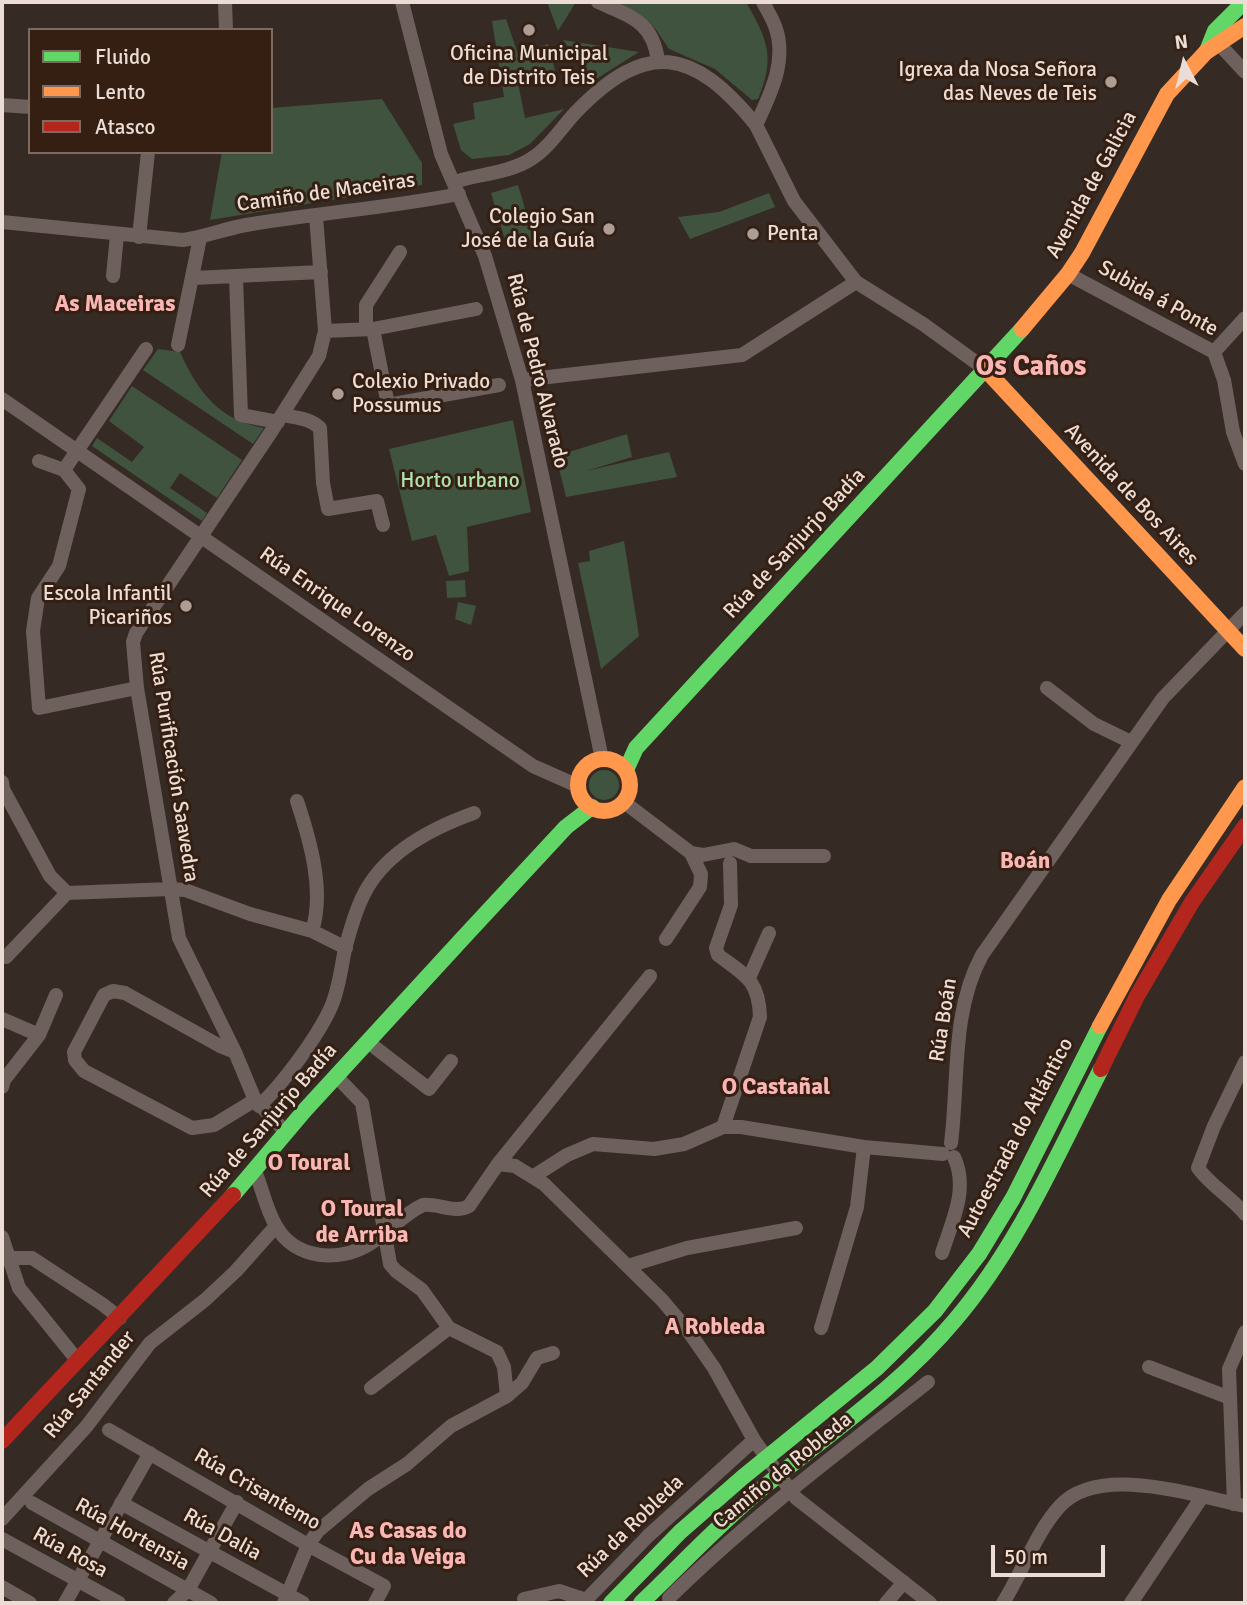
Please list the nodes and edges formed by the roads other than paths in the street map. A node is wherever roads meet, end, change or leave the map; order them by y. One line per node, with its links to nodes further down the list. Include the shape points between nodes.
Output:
1 (225, 2): 7 (street)
2 (402, 2): 15 (street, Rúa de Pedro Alvarado, via 441,154)
3 (598, 2): 9 (street, via 643,26 656,44)
4 (763, 2): 13 (street, via 780,45 779,65)
5 (1244, 2): 8 (main road, Avenida de Galicia, via 1215,31)
6 (1245, 26): 8 (main road, Avenida de Galicia)
7 (226, 28)
8 (1213, 48): 10 (street); 23 (main road, Avenida de Galicia, via 1167,94)
9 (658, 61): 13 (street, via 681,65 716,82); 15 (street, Camiño de Maceiras, via 614,78 529,160)
10 (1245, 72)
11 (2, 105): 12 (street)
12 (28, 107)
13 (756, 125): 27 (street, via 794,201)
14 (148, 154): 19 (street)
15 (457, 188): 16 (street, Camiño de Maceiras, via 418,202); 36 (street, Rúa de Pedro Alvarado, via 497,293)
16 (316, 216): 20 (street, Camiño de Maceiras, via 246,225); 22 (street, Rúa Purificación Saavedra)
17 (2, 222): 18 (street, Camiño de Maceiras)
18 (117, 235): 19 (street, Camiño de Maceiras); 24 (street)
19 (139, 237): 20 (street, Camiño de Maceiras)
20 (200, 238): 26 (street)
21 (400, 252): 30 (street, via 366,305)
22 (321, 272): 25 (street); 31 (street, Rúa Purificación Saavedra)
23 (1068, 274): 34 (street, Subida á Ponte); 35 (main road, Avenida de Galicia)
24 (113, 276)
25 (236, 277): 26 (street); 39 (street, via 241,415)
26 (193, 278): 32 (street)
27 (856, 282): 35 (street); 36 (street, via 742,355)
28 (476, 309): 30 (street)
29 (1245, 318): 34 (street)
30 (370, 329): 31 (street); 37 (street, via 388,405)
31 (325, 331): 39 (street, Rúa Purificación Saavedra, via 319,356)
32 (178, 345)
33 (146, 349): 40 (street)
34 (1214, 352): 41 (street, Subida á Ponte, via 1233,432)
35 (985, 369): 47 (main road, Avenida de Bos Aires); 52 (main road, Rúa de Sanjurjo Badía)
36 (522, 380): 53 (street, Rúa de Pedro Alvarado)
37 (499, 385)
38 (2, 399): 40 (street, Rúa Enrique Lorenzo)
39 (280, 419): 44 (street, via 305,419 320,428 328,509 377,501); 45 (street, Rúa Purificación Saavedra)
40 (76, 450): 43 (street); 45 (street, Rúa Enrique Lorenzo)
41 (1244, 454)
42 (39, 461): 43 (street)
43 (64, 470): 49 (street, via 79,489 59,566 38,598 33,631 39,708)
44 (383, 525)
45 (200, 537): 49 (street, Rúa Purificación Saavedra, via 136,633); 57 (street, Rúa Enrique Lorenzo, via 533,766)
46 (1245, 613): 47 (street, Rúa Boán)
47 (1228, 631): 48 (main road, Avenida de Bos Aires); 51 (street, Rúa Boán, via 1163,698)
48 (1245, 649)
49 (137, 688): 67 (street, Rúa Purificación Saavedra)
50 (1047, 688): 51 (street, via 1094,724)
51 (1131, 742): 89 (street, Rúa Boán, via 970,977 959,1036)
52 (636, 748): 53 (main road, Rúa de Sanjurjo Badía); 54 (main road, Rúa de Sanjurjo Badía)
53 (607, 760): 54 (main road); 57 (main road, Rúa de Sanjurjo Badía, via 582,771)
54 (626, 770): 59 (main road, Rúa de Sanjurjo Badía, via 630,786)
55 (2, 782): 68 (street, via 50,876)
56 (1245, 787): 141 (main road, Autoestrada do Atlántico, via 1134,960 1013,1198 979,1254 925,1321 877,1368 680,1532)
57 (579, 790): 60 (main road); 63 (main road, Rúa de Sanjurjo Badía)
58 (297, 801): 69 (street, via 312,848 317,915)
59 (624, 802): 60 (main road, Rúa de Sanjurjo Badía, via 608,811); 64 (street)
60 (592, 807): 63 (main road, Rúa de Sanjurjo Badía)
61 (474, 813): 72 (street, via 401,850 372,880 354,916)
62 (1245, 826): 142 (main road, Autoestrada do Atlántico, via 1192,902 1138,996 1031,1208 955,1321 891,1385 757,1493)
63 (566, 827): 79 (main road, Rúa de Sanjurjo Badía)
64 (691, 853): 65 (street, via 734,849 751,856); 71 (street, via 701,874 701,887)
65 (824, 856)
66 (730, 863): 75 (street, via 731,905 716,948 718,955)
67 (170, 888): 68 (street); 69 (street); 80 (street, Rúa Purificación Saavedra, via 179,938)
68 (67, 893): 73 (street, via 6,957)
69 (312, 931): 72 (street)
70 (769, 933): 75 (street)
71 (666, 939)
72 (346, 948): 85 (street, via 332,1004 320,1028 275,1091)
73 (2, 956)
74 (650, 976): 90 (street)
75 (749, 978): 86 (street, via 760,999 760,1017)
76 (56, 995): 78 (street)
77 (2, 1019): 78 (street)
78 (39, 1035): 84 (street)
79 (368, 1042): 81 (street, via 429,1089); 83 (main road, Rúa de Sanjurjo Badía)
80 (235, 1052): 85 (street, Rúa Purificación Saavedra); 85 (street, via 113,990 104,995 74,1052 84,1071 192,1128 214,1125)
81 (451, 1061)
82 (1245, 1062): 93 (street, via 1198,1168)
83 (336, 1076): 87 (main road, Rúa de Sanjurjo Badía); 96 (street, via 362,1103)
84 (2, 1087)
85 (257, 1103): 87 (street, Rúa Purificación Saavedra)
86 (723, 1127): 88 (street); 92 (street, via 684,1144 654,1149 593,1144)
87 (286, 1132): 91 (main road, Rúa de Sanjurjo Badía)
88 (864, 1147): 89 (street); 103 (street, via 857,1207)
89 (949, 1152): 98 (street, Rúa Boán, via 960,1170 962,1187)
90 (498, 1164): 92 (street); 96 (street, via 469,1206 423,1205)
91 (255, 1171): 94 (street); 101 (main road, Rúa de Sanjurjo Badía)
92 (534, 1176): 100 (street)
93 (1245, 1214)
94 (276, 1226): 96 (street, via 301,1250 326,1256 354,1251); 122 (street, Rúa Santander, via 213,1293 150,1343 86,1427)
95 (796, 1228): 100 (street, via 687,1248)
96 (383, 1233): 102 (street, via 390,1264 422,1290)
97 (2, 1237): 99 (street)
98 (942, 1253)
99 (10, 1258): 101 (street, via 32,1258); 106 (street, via 19,1288)
100 (628, 1266): 113 (street, via 690,1332)
101 (120, 1318): 106 (main road, Rúa de Sanjurjo Badía)
102 (449, 1328): 109 (street); 110 (street, via 497,1352 504,1367)
103 (821, 1328)
104 (1245, 1332): 111 (street, via 1229,1369)
105 (553, 1353): 110 (street, via 537,1358)
106 (78, 1361): 114 (main road, Rúa de Sanjurjo Badía)
107 (1149, 1367): 111 (street)
108 (928, 1382): 116 (street, Camiño da Robleda)
109 (370, 1388)
110 (507, 1396): 125 (street, via 452,1426 368,1489)
111 (1230, 1398): 121 (street)
112 (109, 1430): 115 (street, Rúa Crisantemo)
113 (754, 1440): 116 (street); 133 (street, Rúa da Robleda, via 648,1535 586,1600 559,1591)
114 (2, 1441)
115 (150, 1452): 118 (street, Rúa Crisantemo); 120 (street)
116 (790, 1490): 128 (street, via 804,1506); 131 (street, Camiño da Robleda)
117 (1202, 1497): 121 (street); 145 (street, via 1127,1483 1083,1491 1061,1504); 146 (street)
118 (237, 1502): 125 (street, Rúa Crisantemo); 126 (street)
119 (32, 1503): 124 (street, Rúa Hortensia)
120 (121, 1503): 124 (street); 126 (street, Rúa Dalia)
121 (1240, 1505)
122 (2, 1519)
123 (2, 1539): 127 (street, Rúa Rosa)
124 (100, 1541): 127 (street); 130 (street, Rúa Hortensia)
125 (308, 1545): 132 (street); 140 (street, Rúa Crisantemo, via 384,1586)
126 (209, 1552): 130 (street); 132 (street, Rúa Dalia)
127 (77, 1581): 135 (street); 136 (street, Rúa Rosa)
128 (904, 1582): 143 (street); 144 (street)
129 (2, 1587): 134 (street)
130 (188, 1590): 137 (street); 138 (street, Rúa Hortensia)
131 (669, 1598)
132 (287, 1599): 139 (street, Rúa Dalia)
133 (524, 1599)
134 (21, 1601)
135 (65, 1603)
136 (119, 1603)
137 (174, 1603)
138 (211, 1603)
139 (303, 1603)
140 (375, 1603)
141 (611, 1603)
142 (641, 1603)
143 (886, 1603)
144 (930, 1603)
145 (1003, 1603)
146 (1131, 1603)

